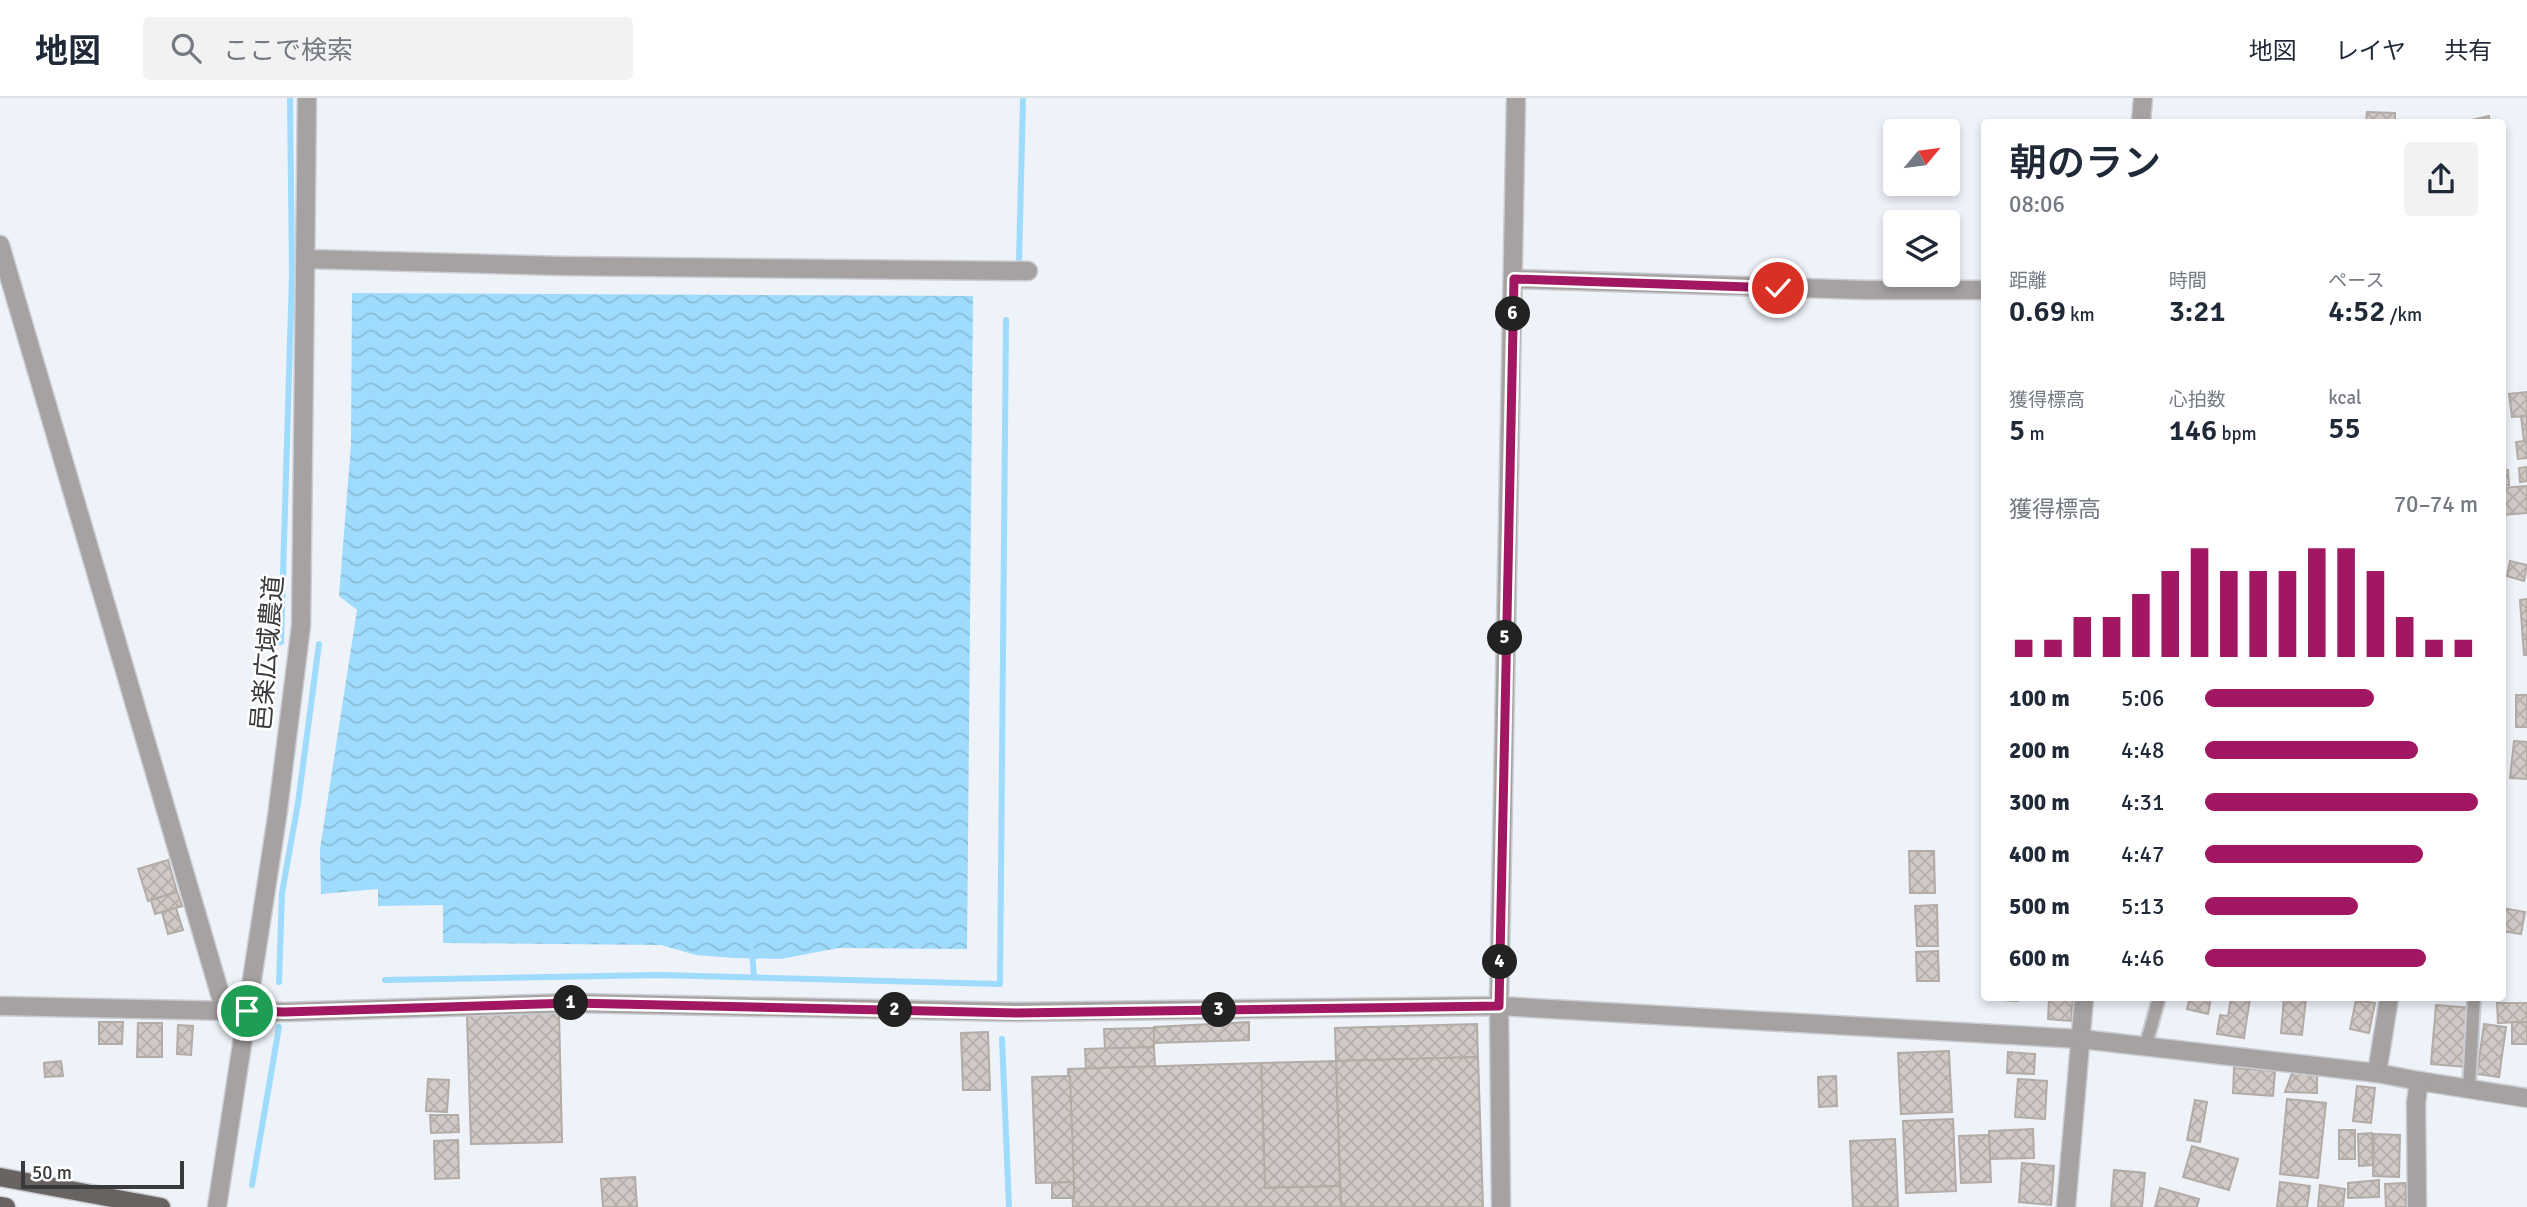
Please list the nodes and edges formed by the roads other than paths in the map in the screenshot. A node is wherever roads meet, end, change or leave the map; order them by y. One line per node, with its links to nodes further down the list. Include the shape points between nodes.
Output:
1 (307, 98): 6 (street, 邑楽広域農道)
2 (1516, 98): 8 (street)
3 (2143, 98): 4 (street)
4 (2141, 119)
5 (0, 245): 17 (street)
6 (306, 259): 7 (street); 16 (street, 邑楽広域農道, via 301,626)
7 (1028, 271)
8 (1514, 279): 9 (street); 15 (street)
9 (1981, 290)
10 (2084, 1001): 18 (street)
11 (2158, 1001): 19 (lane)
12 (2389, 1001): 20 (street)
13 (2474, 1001): 22 (lane)
14 (0, 1006): 17 (street)
15 (1499, 1006): 16 (street, via 1016,1013 572,1003); 18 (street); 29 (street)
16 (247, 1011): 17 (street); 28 (street, 邑楽広域農道)
17 (225, 1012)
18 (2081, 1039): 19 (street); 30 (street)
19 (2145, 1048): 20 (street)
20 (2377, 1073): 21 (street)
21 (2419, 1081): 22 (street); 31 (street)
22 (2469, 1088): 23 (street)
23 (2527, 1098)
24 (0, 1177): 27 (main road)
25 (0, 1206): 26 (main road)
26 (6, 1207)
27 (161, 1207)
28 (217, 1207)
29 (1501, 1207)
30 (2066, 1207)
31 (2417, 1207)

